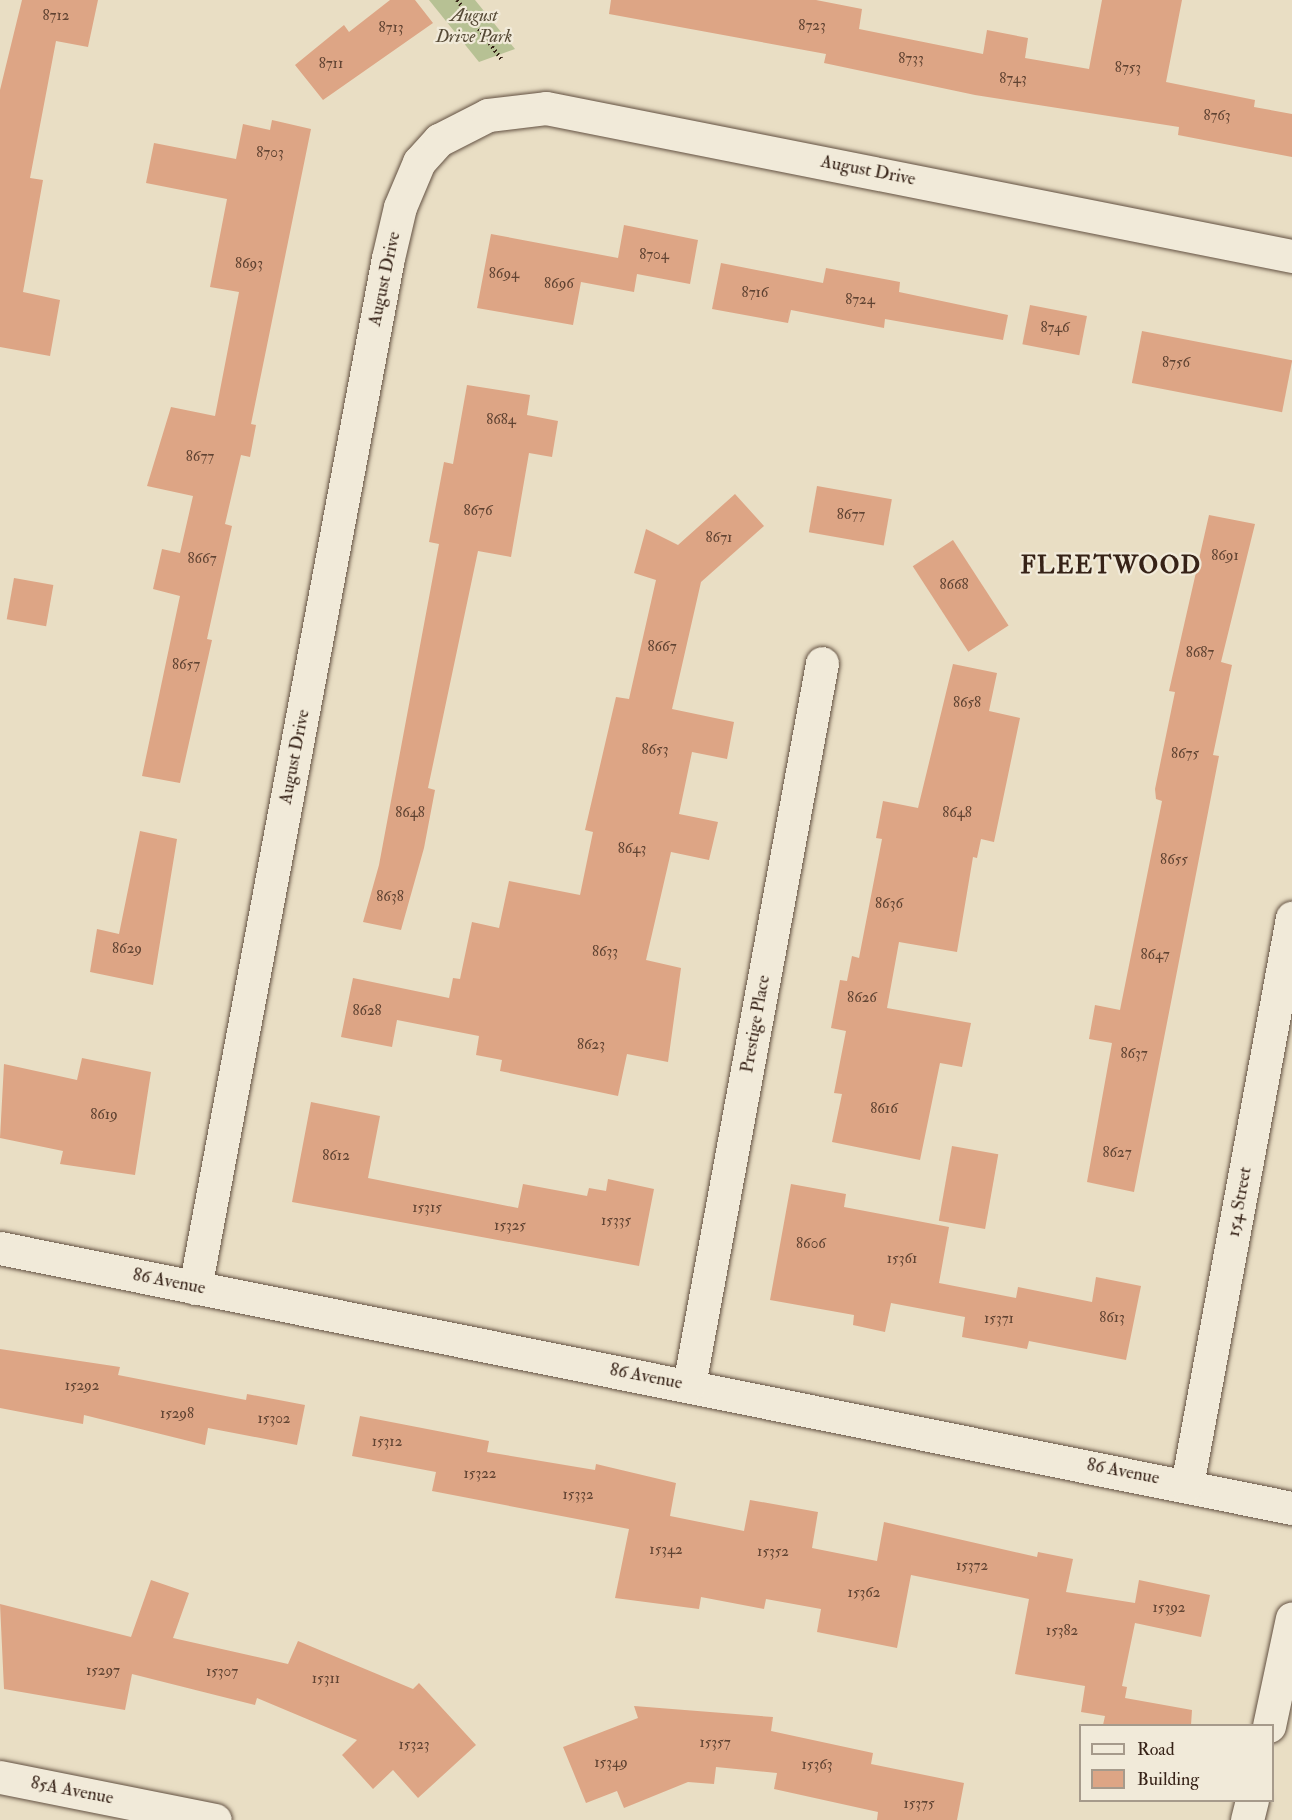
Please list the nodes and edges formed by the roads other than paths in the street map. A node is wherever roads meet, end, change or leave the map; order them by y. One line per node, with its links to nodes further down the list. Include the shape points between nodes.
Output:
1 (1292, 256): 5 (street, August Drive, via 546,108 488,115 439,140 419,162 388,258)
2 (822, 663): 6 (street, Prestige Place)
3 (1292, 918): 7 (street, 154 Street)
4 (0, 1248): 5 (street, 86 Avenue)
5 (195, 1288): 6 (street, 86 Avenue)
6 (689, 1385): 7 (street, 86 Avenue)
7 (1187, 1485): 8 (street, 86 Avenue)
8 (1292, 1508)
9 (1292, 1618): 10 (street)
10 (1269, 1724)
11 (0, 1777): 13 (street, 85A Avenue)
12 (1252, 1802): 14 (street)
13 (215, 1820)
14 (1247, 1820)

